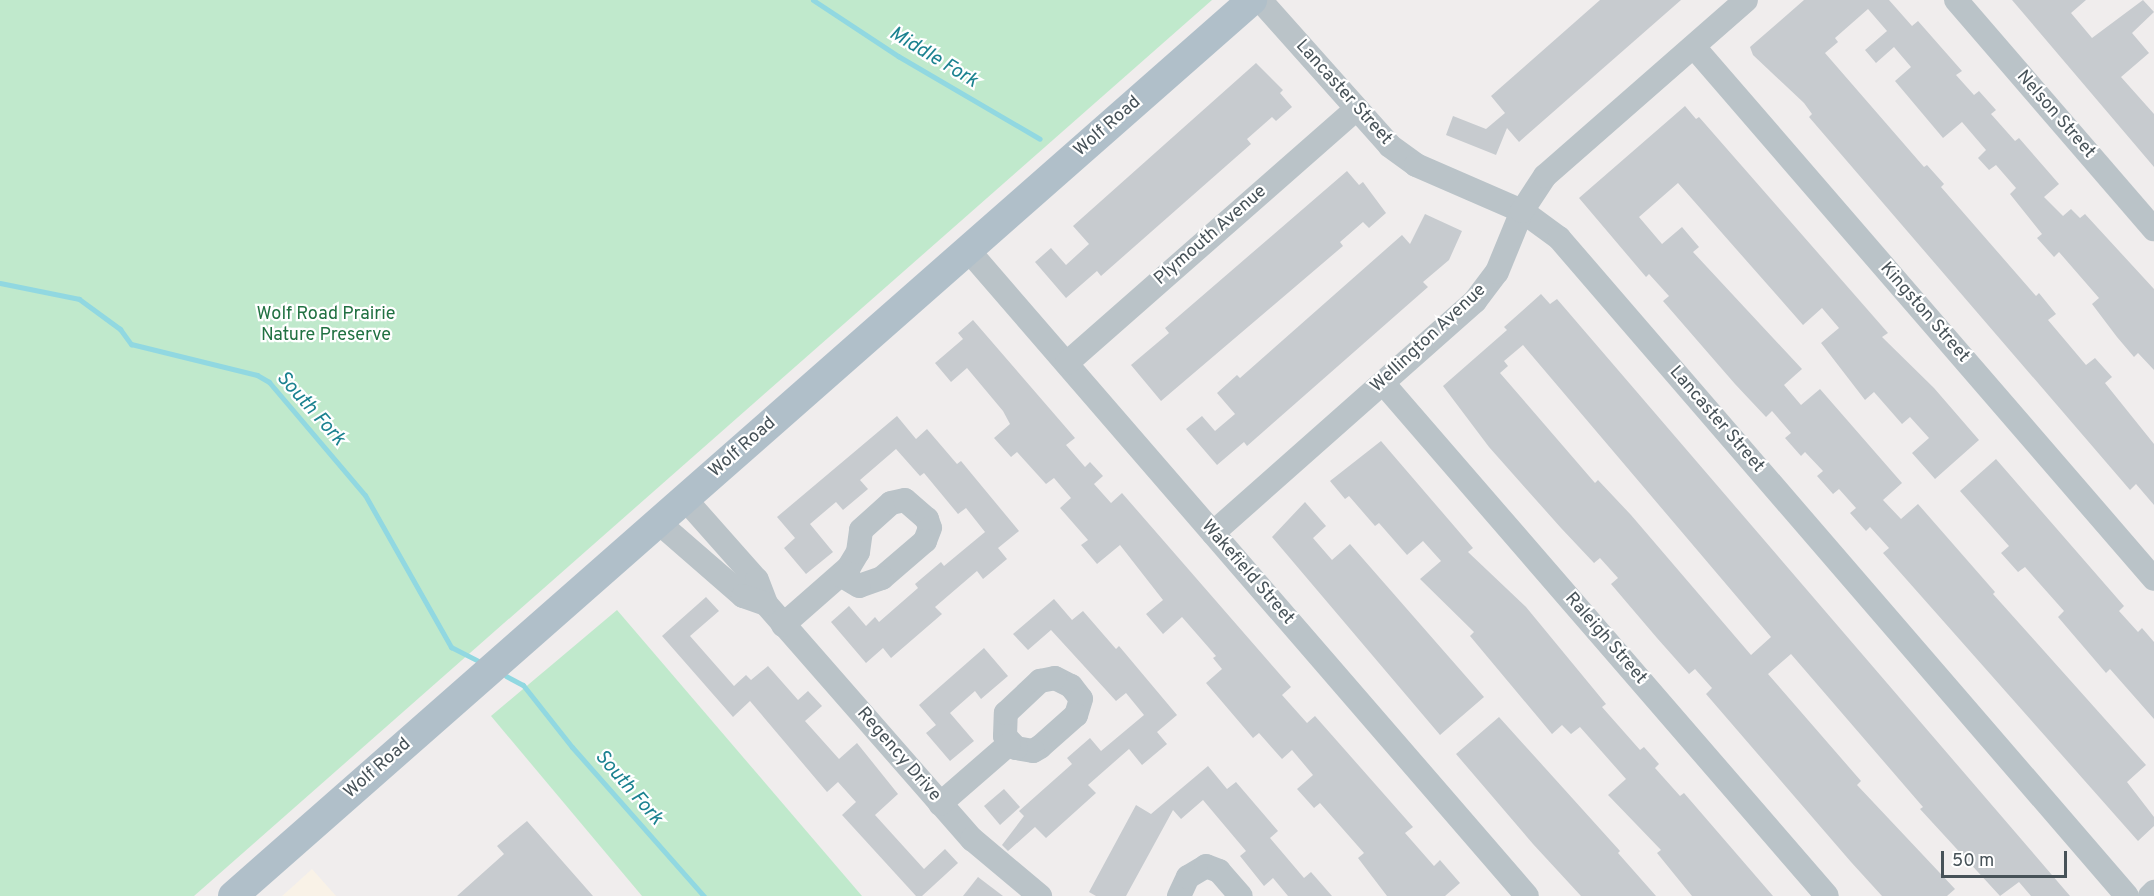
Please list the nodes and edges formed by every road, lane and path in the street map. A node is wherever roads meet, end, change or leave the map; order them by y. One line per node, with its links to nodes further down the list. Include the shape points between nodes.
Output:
1 (1252, 0): 9 (main road, Wolf Road)
2 (1260, 0): 6 (street, Lancaster Street)
3 (1746, 0): 5 (street, Wellington Avenue)
4 (1956, 0): 8 (street, Nelson Street)
5 (1694, 47): 7 (street, Wellington Avenue, via 1545,177); 16 (street, Kingston Street)
6 (1356, 109): 7 (street, Lancaster Street, via 1390,146 1416,165); 10 (street, Plymouth Avenue)
7 (1522, 211): 11 (street, Wellington Avenue, via 1487,287); 28 (street, Lancaster Street, via 1559,238)
8 (2154, 229)
9 (968, 250): 10 (street, Wakefield Street); 12 (main road, Wolf Road)
10 (1067, 363): 14 (street, Wakefield Street)
11 (1383, 382): 14 (street, Wellington Avenue); 27 (street, Raleigh Street)
12 (685, 499): 13 (main road, Wolf Road); 17 (street, Regency Drive, via 757,580)
13 (658, 522): 17 (street, Regency Drive, via 743,596); 22 (main road, Wolf Road)
14 (1213, 533): 26 (street, Wakefield Street)
15 (841, 575): 18 (street)
16 (2154, 579)
17 (766, 604): 18 (street, Regency Drive)
18 (783, 625): 20 (street, Regency Drive)
19 (1009, 744): 20 (street)
20 (940, 804): 23 (street, Regency Drive, via 972,839)
21 (2154, 892): 29 (street)
22 (233, 896)
23 (1040, 896)
24 (1179, 896): 25 (street, via 1188,877 1206,866 1219,871)
25 (1241, 896)
26 (1527, 896)
27 (1827, 896)
28 (2127, 896)
29 (2150, 896)

